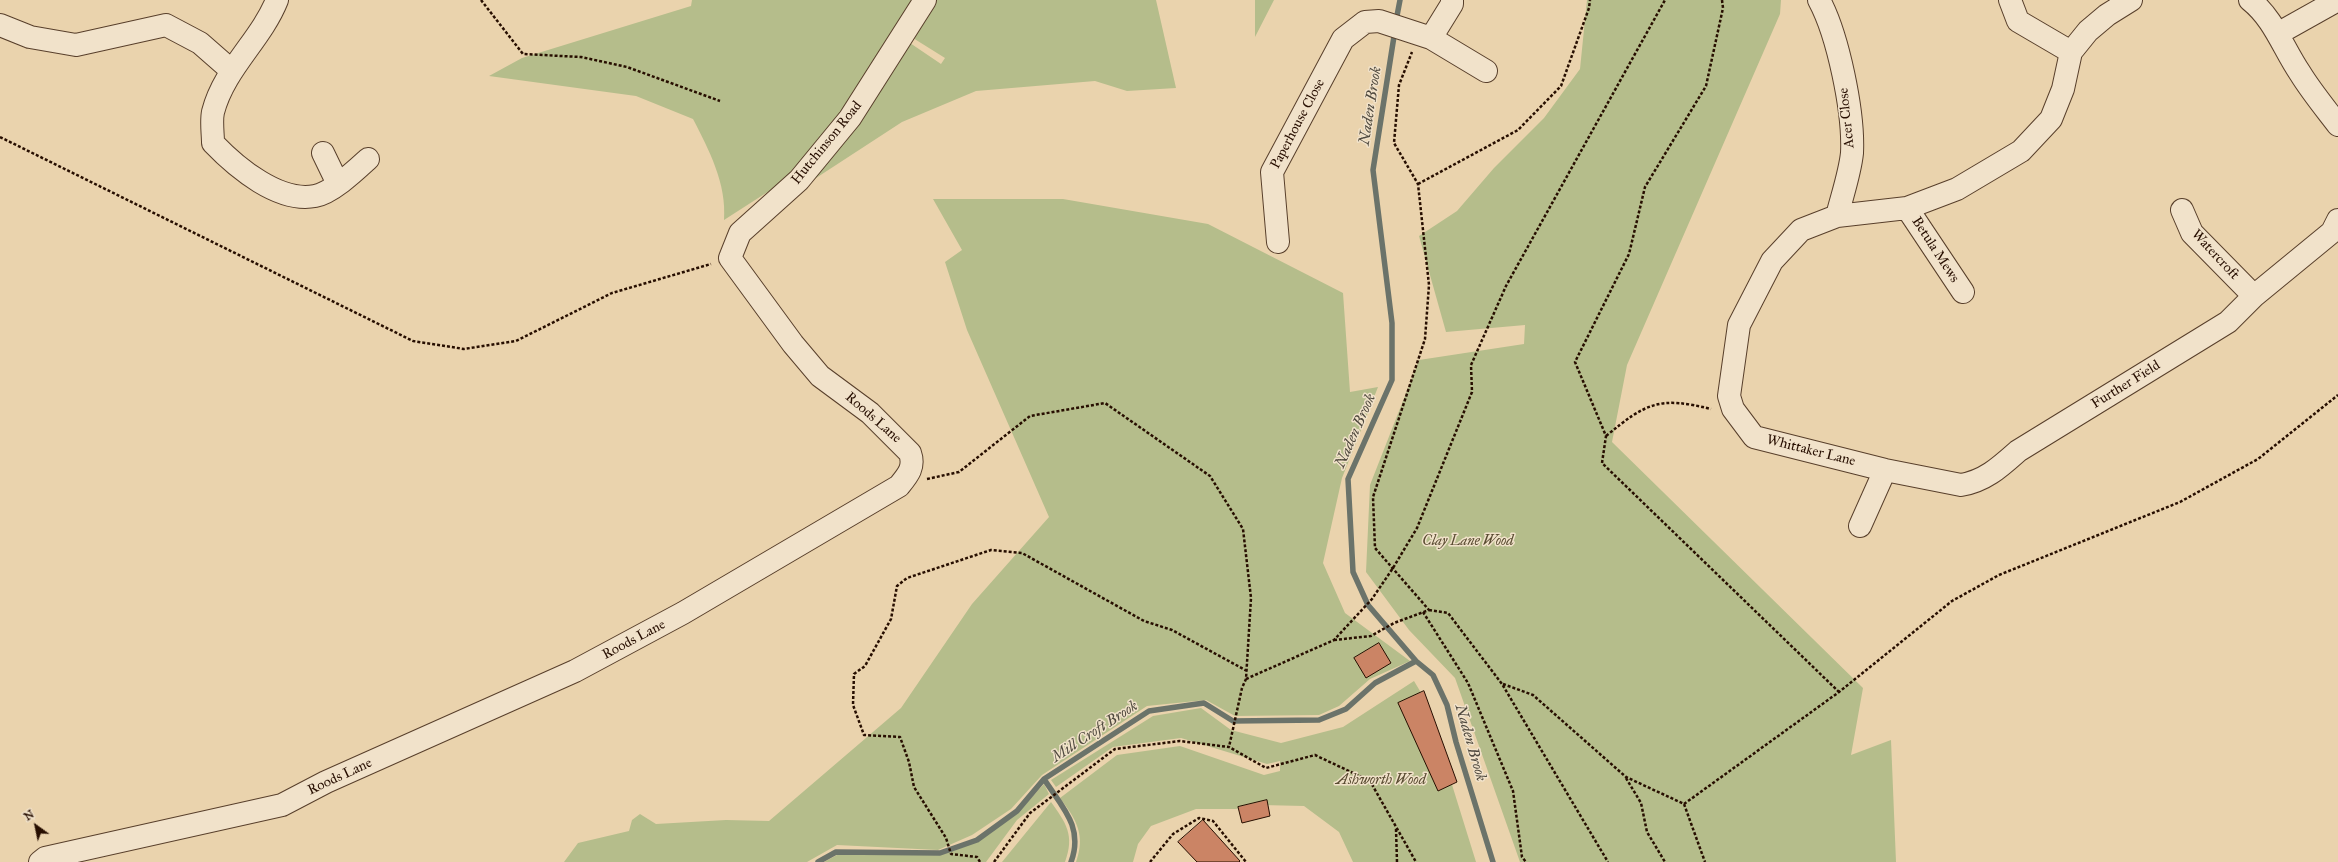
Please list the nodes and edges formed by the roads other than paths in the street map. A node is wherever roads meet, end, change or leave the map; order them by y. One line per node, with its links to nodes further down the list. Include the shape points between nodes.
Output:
1 (277, 0): 13 (street, via 272,13)
2 (925, 0): 24 (street, Hutchinson Road, via 850,118 799,180 740,233)
3 (1452, 0): 10 (street, via 1452,4)
4 (1819, 0): 21 (street, Acer Close, via 1837,44 1852,153)
5 (2010, 0): 12 (street, via 2018,21)
6 (2131, 0): 12 (street, Whittaker Lane, via 2092,27)
7 (2250, 0): 11 (street, via 2260,8)
8 (2338, 0): 11 (street)
9 (0, 25): 13 (street, via 30,37 76,45 166,25 200,43)
10 (1418, 33): 14 (street); 23 (street, Paperhouse Close, via 1372,21 1343,39 1272,172)
11 (2278, 34): 15 (street, via 2299,72)
12 (2071, 52): 19 (street, Whittaker Lane, via 2063,89 2051,120 2021,151 1957,189)
13 (232, 71): 18 (street, via 225,80 212,113 213,143 234,165 283,194 316,196)
14 (1486, 71)
15 (2338, 125)
16 (324, 153): 18 (street)
17 (368, 159): 18 (street)
18 (338, 184)
19 (1907, 208): 21 (street, Whittaker Lane); 25 (street, Betula Mews)
20 (2182, 210): 26 (street, Watercroft, via 2192,233)
21 (1837, 216): 27 (street, Whittaker Lane, via 1801,230 1772,261 1739,325 1729,396 1733,409 1754,437)
22 (2338, 220): 26 (street, Further Field, via 2332,232)
23 (1278, 242)
24 (730, 258): 29 (street, Roods Lane, via 793,344 820,376 870,413 910,453 913,461 909,475 899,486 683,613 575,671 326,782 282,805 45,858)
25 (1963, 292)
26 (2254, 296): 27 (street, Further Field, via 2228,322 2018,452 1989,475 1973,483 1961,485)
27 (1884, 470): 28 (street)
28 (1860, 526)
29 (40, 862)

